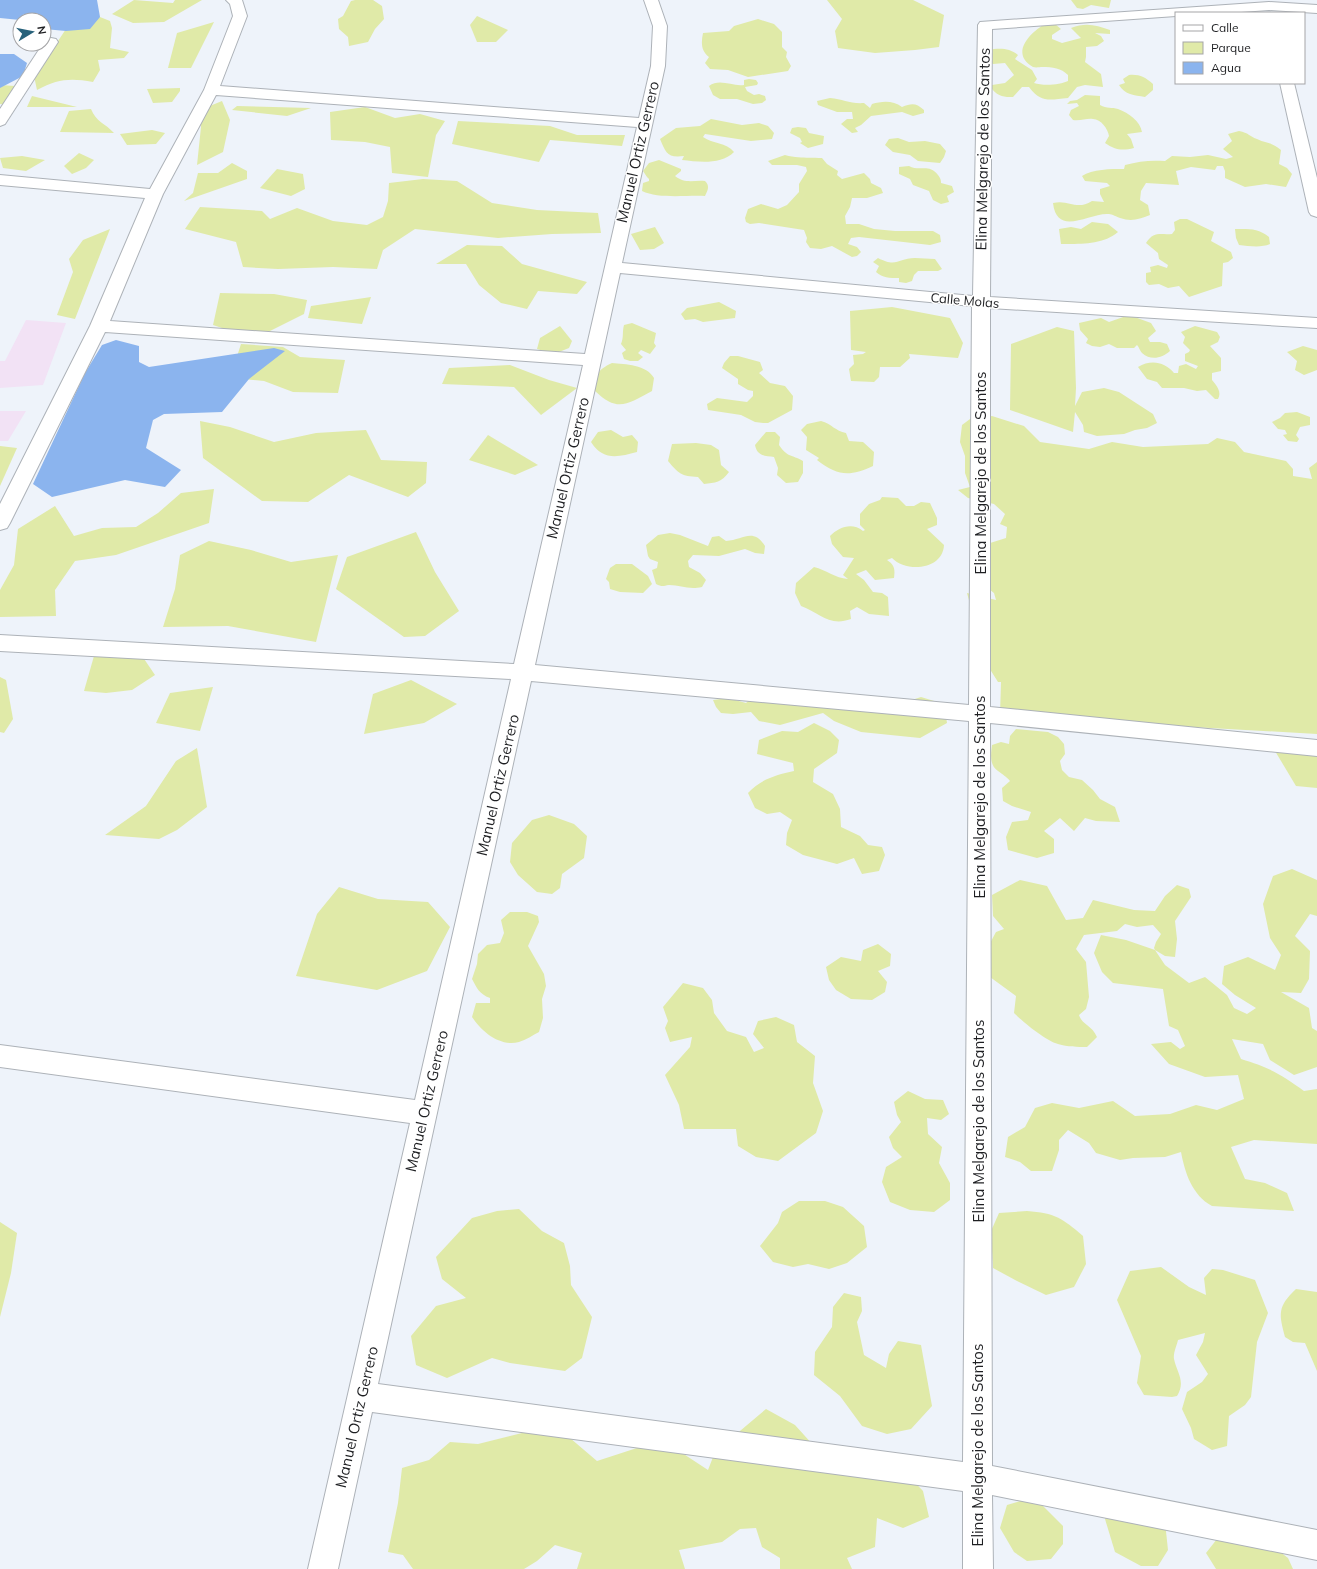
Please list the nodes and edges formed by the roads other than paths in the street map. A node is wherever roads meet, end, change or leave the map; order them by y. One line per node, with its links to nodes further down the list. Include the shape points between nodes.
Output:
1 (233, 0): 9 (street, via 240,16)
2 (651, 0): 11 (street, Manuel Ortiz Gerrero, via 660,26 658,66)
3 (1317, 9): 4 (street)
4 (1270, 10): 5 (street, Elina Melgarejo de los Santos)
5 (1232, 12)
6 (1175, 15): 16 (street, Elina Melgarejo de los Santos, via 984,25)
7 (45, 52): 10 (street)
8 (1287, 84): 14 (street)
9 (211, 90): 11 (street); 13 (street)
10 (0, 121)
11 (645, 123): 15 (street, Manuel Ortiz Gerrero)
12 (0, 180): 13 (street)
13 (155, 194): 18 (street)
14 (1317, 212)
15 (613, 267): 16 (street, Calle Molas); 19 (street, Manuel Ortiz Gerrero)
16 (981, 302): 17 (street, Calle Molas); 23 (street, Elina Melgarejo de los Santos)
17 (1317, 323)
18 (99, 326): 19 (street); 20 (street)
19 (592, 360): 22 (street, Manuel Ortiz Gerrero)
20 (0, 523)
21 (0, 643): 22 (street)
22 (523, 672): 23 (street); 26 (street, Manuel Ortiz Gerrero)
23 (981, 714): 24 (street); 28 (street, Elina Melgarejo de los Santos)
24 (1317, 748)
25 (0, 1056): 26 (street)
26 (424, 1113): 27 (street, Manuel Ortiz Gerrero)
27 (362, 1396): 28 (street); 30 (street, Manuel Ortiz Gerrero)
28 (977, 1478): 29 (street); 31 (street, Elina Melgarejo de los Santos)
29 (1317, 1545)
30 (323, 1569)
31 (978, 1569)

